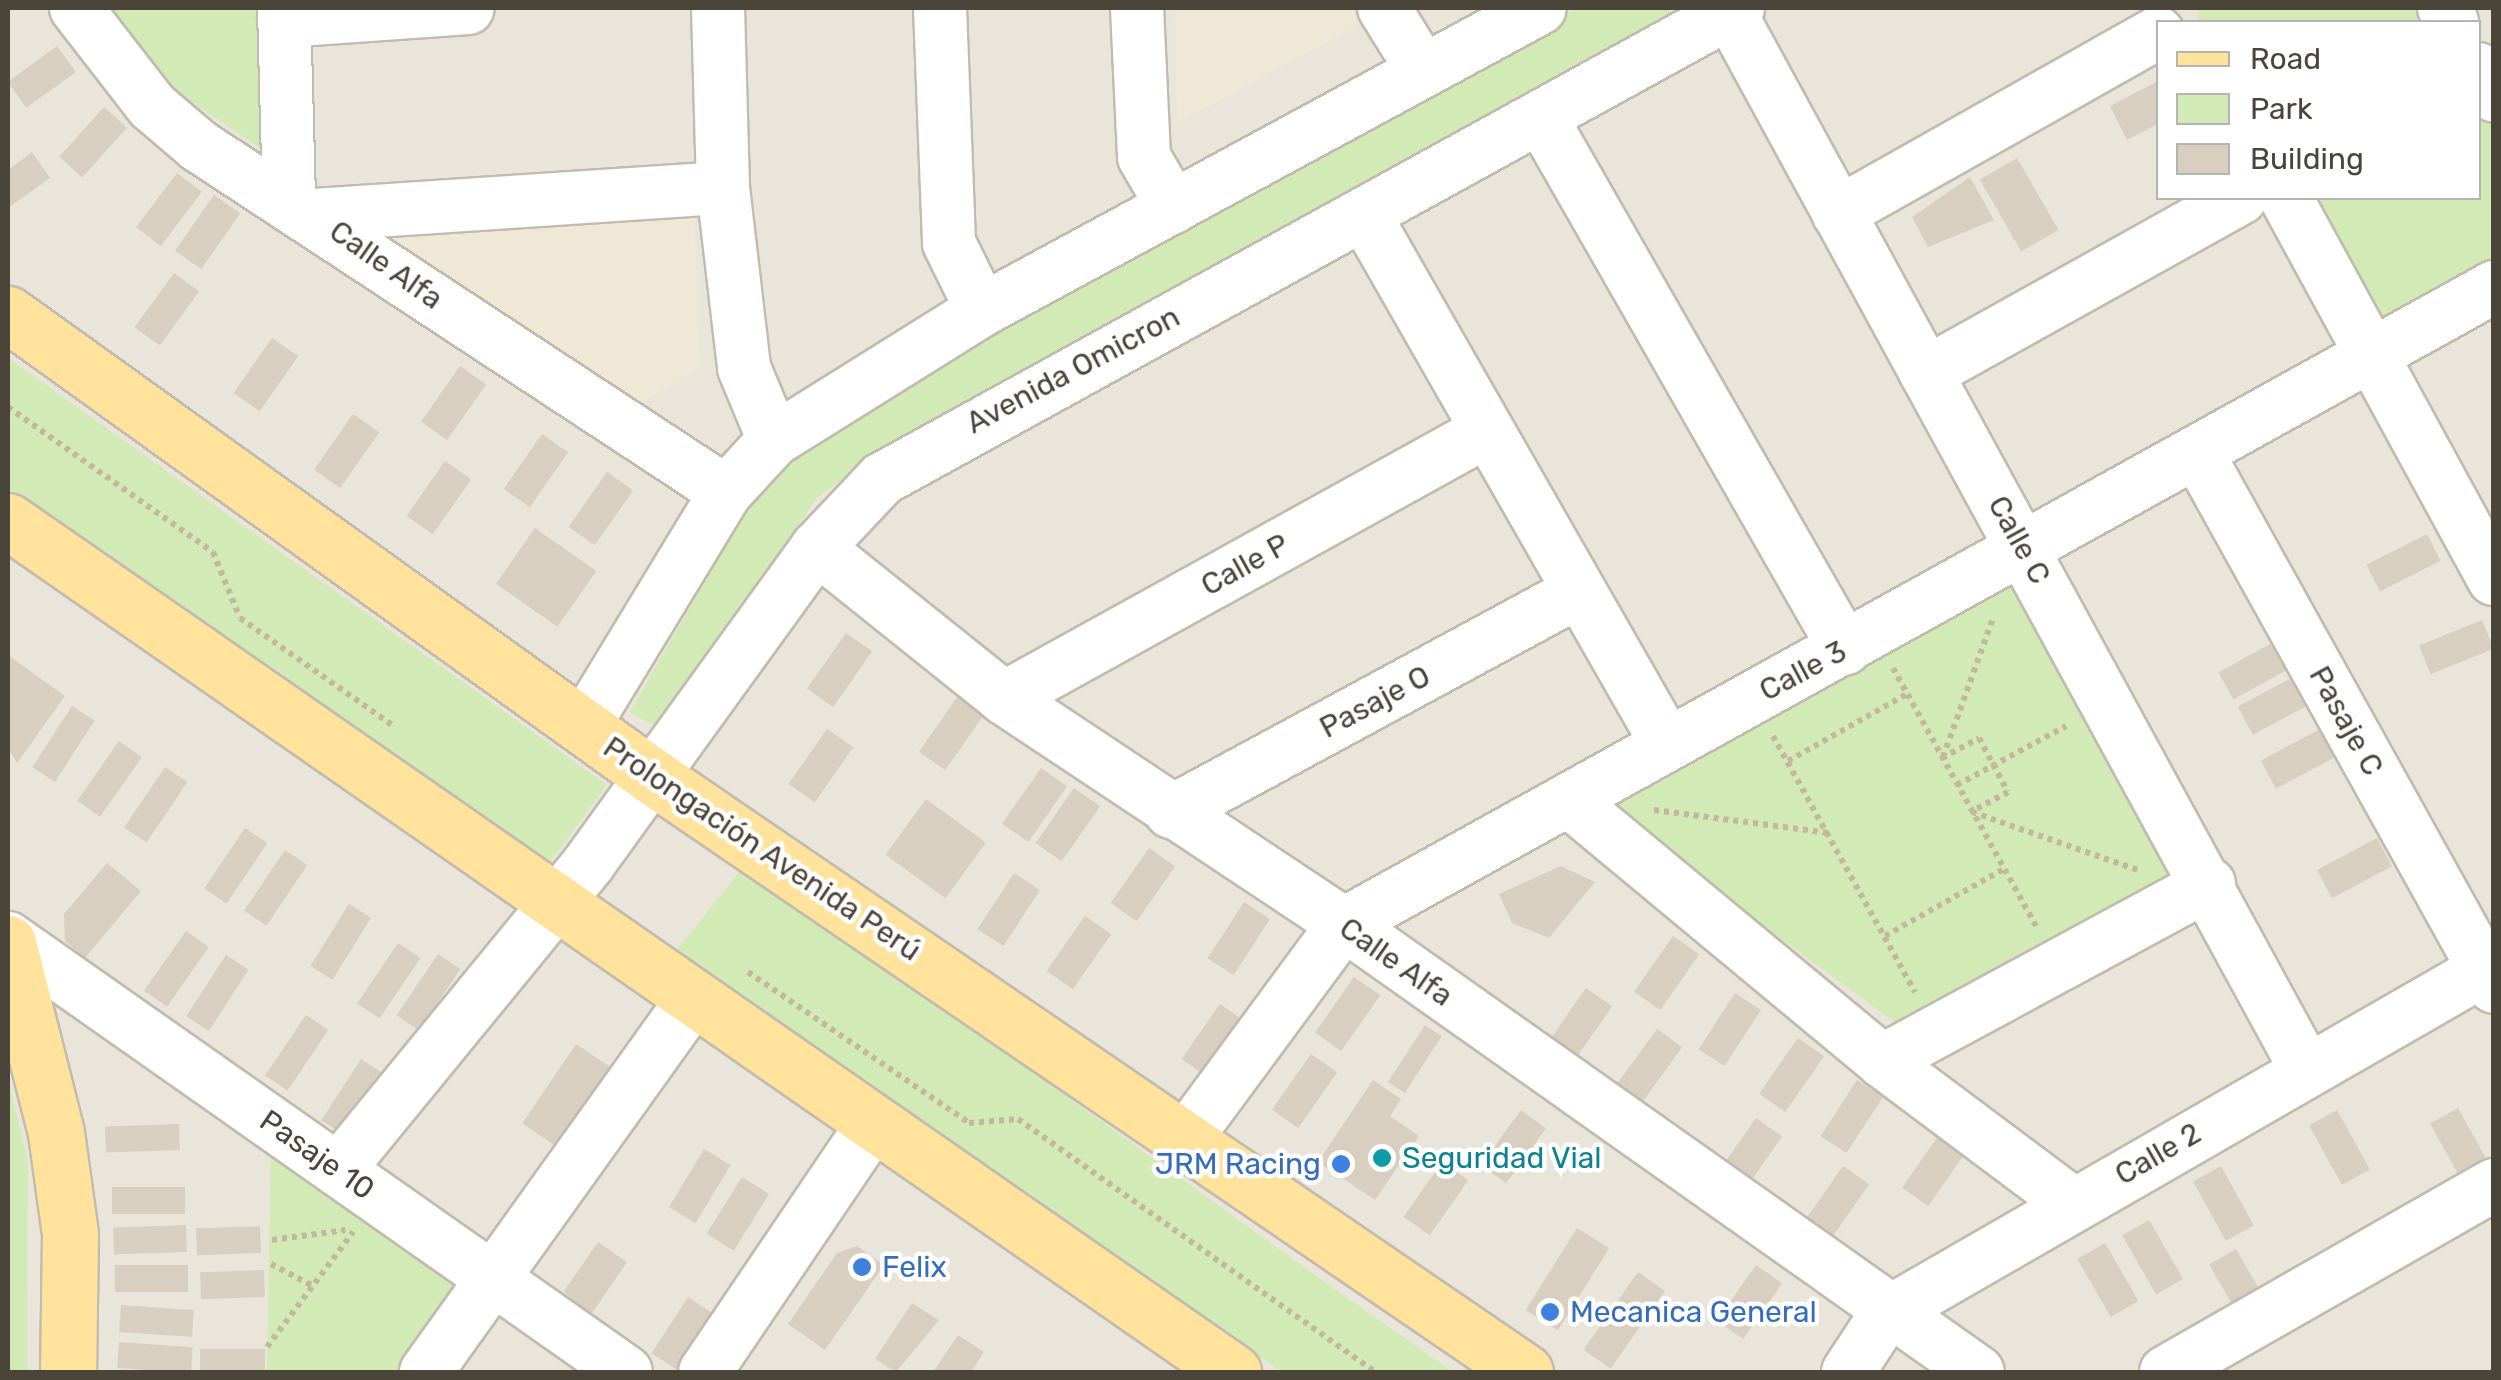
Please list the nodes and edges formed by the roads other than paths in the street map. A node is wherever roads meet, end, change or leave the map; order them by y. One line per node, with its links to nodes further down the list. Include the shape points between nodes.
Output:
1 (76, 8): 19 (street, Calle Alfa, via 152,106)
2 (468, 8): 9 (street)
3 (718, 8): 15 (street)
4 (940, 8): 23 (street, via 949,243)
5 (1136, 8): 18 (street, via 1144,157)
6 (1384, 8): 11 (street)
7 (1540, 8): 11 (street)
8 (1732, 9): 14 (street, Avenida Omicron); 20 (street, Calle C)
9 (284, 14): 19 (street)
10 (2156, 32): 20 (street)
11 (1423, 71): 18 (street)
12 (2481, 74): 13 (street)
13 (2494, 96)
14 (1543, 120): 21 (street, Avenida Omicron); 37 (street)
15 (723, 188): 19 (street); 28 (street, via 744,368)
16 (2237, 200): 26 (street)
17 (2287, 200): 25 (street)
18 (1173, 207): 23 (street)
19 (301, 210): 30 (street, Calle Alfa)
20 (1838, 213): 26 (street, Calle C)
21 (1365, 216): 27 (street); 32 (street, Avenida Omicron, via 955,432 882,479)
22 (2494, 287): 25 (street, Calle 3)
23 (982, 310): 28 (street)
24 (8, 314): 39 (main road, Prolongación Avenida Perú)
25 (2374, 356): 29 (street, Calle 3); 34 (street)
26 (1926, 373): 33 (street, Calle C)
27 (1485, 432): 36 (street); 38 (street, Calle P)
28 (774, 440): 30 (street)
29 (2199, 456): 33 (street, Calle 3); 48 (street, Pasaje C)
30 (726, 492): 39 (street)
31 (8, 521): 35 (main road)
32 (817, 548): 38 (street, Calle Alfa); 41 (street, Avenida Omicron)
33 (2024, 552): 37 (street, Calle 3); 44 (street, Calle C)
34 (2488, 555)
35 (31, 556): 45 (main road)
36 (1578, 592): 40 (street); 43 (street, Pasaje O)
37 (1859, 641): 40 (street, Calle 3)
38 (1004, 698): 43 (street, Calle Alfa)
39 (584, 727): 41 (main road, Prolongación Avenida Perú)
40 (1667, 744): 42 (street, Calle 3)
41 (652, 776): 45 (street, Avenida Omicron); 53 (main road, Prolongación Avenida Perú)
42 (1568, 800): 46 (street, Calle 3); 50 (street)
43 (1171, 812): 46 (street, Calle Alfa)
44 (2209, 884): 50 (street); 51 (street, Calle C)
45 (554, 904): 49 (main road); 54 (street, Avenida Omicron)
46 (1344, 924): 53 (street, Calle 3); 58 (street, Calle Alfa)
47 (8, 941): 54 (street, Pasaje 10); 59 (main road, via 56,1134 70,1234)
48 (2490, 973): 51 (street, Calle 2)
49 (692, 1001): 52 (main road); 57 (street)
50 (1882, 1061): 56 (street)
51 (2306, 1069): 56 (street, Calle 2)
52 (873, 1124): 62 (street); 63 (main road)
53 (1186, 1138): 64 (main road, Prolongación Avenida Perú)
54 (338, 1170): 57 (street, Pasaje 10)
55 (2494, 1185): 67 (street)
56 (2072, 1204): 58 (street, Calle 2)
57 (493, 1279): 60 (street); 61 (street, Pasaje 10)
58 (1886, 1314): 65 (street, Calle 2); 66 (street, Calle Alfa)
59 (68, 1372)
60 (426, 1372)
61 (626, 1372)
62 (706, 1372)
63 (1233, 1372)
64 (1525, 1372)
65 (1848, 1372)
66 (1978, 1372)
67 (2166, 1372)

